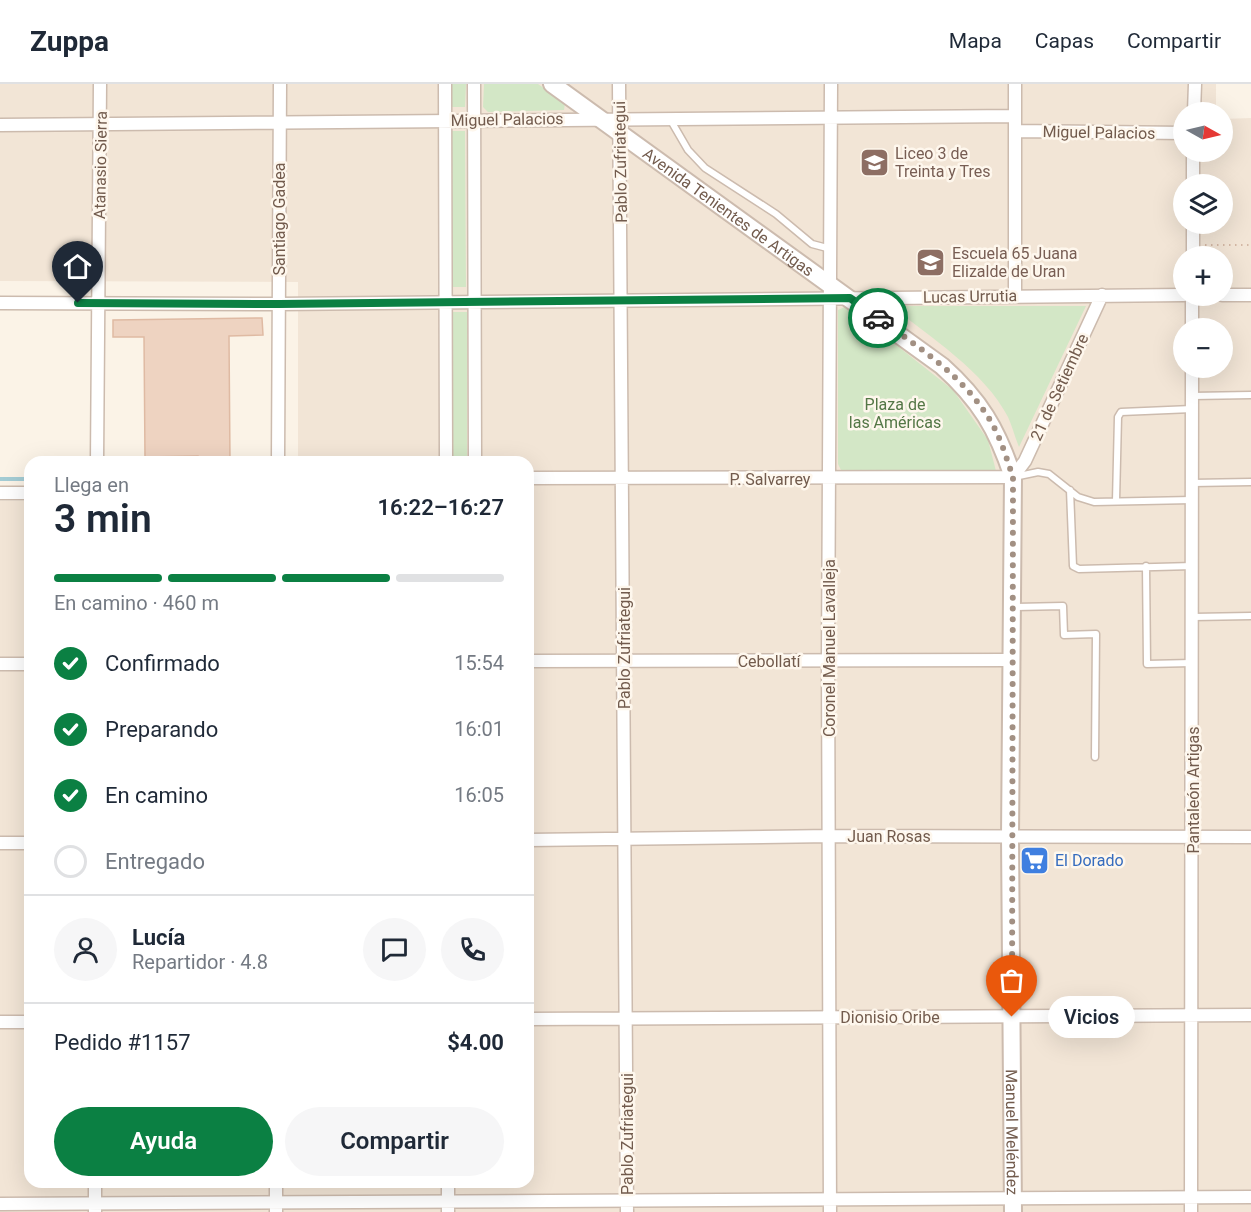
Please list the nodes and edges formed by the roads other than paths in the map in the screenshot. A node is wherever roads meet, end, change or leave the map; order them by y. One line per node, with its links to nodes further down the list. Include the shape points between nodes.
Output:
1 (100, 84): 18 (street, Atanasio Sierra)
2 (280, 84): 17 (street, Santiago Gadea)
3 (445, 84): 16 (street)
4 (474, 84): 13 (street)
5 (552, 84): 14 (street, Avenida Tenientes de Artigas)
6 (619, 84): 20 (street, Pablo Zufriategui)
7 (831, 84): 12 (street, Coronel Manuel Lavalleja)
8 (1015, 84): 11 (street)
9 (1195, 84): 10 (street)
10 (1194, 102)
11 (1015, 116): 12 (street); 21 (street)
12 (831, 117): 15 (street); 23 (street, Coronel Manuel Lavalleja)
13 (474, 118): 14 (street, Miguel Palacios); 16 (street, Miguel Palacios); 33 (street)
14 (599, 118): 20 (street, Avenida Tenientes de Artigas)
15 (670, 118): 20 (street); 23 (lane, via 688,150 705,168 776,214 812,244)
16 (445, 120): 17 (street, Miguel Palacios); 32 (street)
17 (280, 121): 18 (street, Miguel Palacios); 36 (street, Santiago Gadea)
18 (100, 123): 19 (street, Miguel Palacios); 34 (street, Atanasio Sierra)
19 (0, 125)
20 (620, 126): 24 (street, Avenida Tenientes de Artigas); 31 (street, Pablo Zufriategui)
21 (1015, 131): 22 (street, Miguel Palacios); 25 (street)
22 (1173, 133)
23 (832, 249): 24 (street, Coronel Manuel Lavalleja)
24 (831, 292): 30 (street, Avenida Tenientes de Artigas); 31 (street); 47 (street, Coronel Manuel Lavalleja)
25 (1015, 295): 26 (street, Lucas Urrutia); 30 (street, Lucas Urrutia)
26 (1102, 295): 27 (street, Lucas Urrutia); 45 (street, 21 de Setiembre, via 1025,461)
27 (1173, 295)
28 (1233, 295): 29 (street)
29 (1251, 295)
30 (850, 298): 45 (street, Avenida Tenientes de Artigas, via 968,389 989,418)
31 (622, 300): 33 (street); 48 (street, Pablo Zufriategui)
32 (445, 301): 33 (street); 36 (street); 43 (street)
33 (474, 301): 44 (street)
34 (98, 302): 35 (street); 36 (street); 41 (street, Atanasio Sierra)
35 (0, 303)
36 (279, 304): 42 (street, Santiago Gadea)
37 (1192, 378): 39 (street, Pantaleón Artigas)
38 (1251, 395): 39 (lane)
39 (1192, 396): 40 (street, Pantaleón Artigas)
40 (1192, 409): 50 (street, Pantaleón Artigas); 55 (lane, via 1121,412)
41 (97, 456)
42 (278, 456)
43 (446, 456)
44 (475, 456)
45 (1013, 477): 47 (street, P. Salvarrey); 51 (lane, via 1049,474); 58 (street, Manuel Meléndez)
46 (534, 478): 48 (street, P. Salvarrey)
47 (829, 478): 48 (street, P. Salvarrey); 64 (street, Coronel Manuel Lavalleja)
48 (624, 480): 63 (street, Pablo Zufriategui)
49 (1251, 482): 50 (lane)
50 (1192, 483): 54 (street, Pantaleón Artigas)
51 (1070, 490): 55 (lane, via 1085,500); 56 (lane, via 1073,566)
52 (0, 493): 53 (street)
53 (24, 493)
54 (1192, 500): 55 (lane); 57 (street, Pantaleón Artigas)
55 (1116, 501)
56 (1146, 566): 57 (lane); 65 (lane, via 1147,664)
57 (1193, 566): 60 (street, Pantaleón Artigas)
58 (1011, 607): 61 (street, Manuel Meléndez); 68 (lane, via 1063,606 1064,635 1096,634)
59 (1251, 616): 60 (lane)
60 (1192, 617): 65 (street, Pantaleón Artigas)
61 (1011, 660): 64 (street, Cebollatí); 71 (street, Manuel Meléndez)
62 (534, 661): 63 (street, Cebollatí)
63 (624, 661): 64 (street, Cebollatí); 73 (street, Pablo Zufriategui)
64 (828, 661): 69 (street, Coronel Manuel Lavalleja)
65 (1193, 663): 70 (street, Pantaleón Artigas)
66 (0, 664): 67 (street)
67 (24, 664)
68 (1095, 757)
69 (831, 836): 71 (street, Juan Rosas); 73 (street, Juan Rosas); 81 (street, Coronel Manuel Lavalleja)
70 (1193, 836): 71 (street, Juan Rosas); 72 (street, Juan Rosas); 77 (street, Pantaleón Artigas)
71 (1010, 837): 79 (street, Manuel Meléndez)
72 (1251, 837)
73 (625, 839): 74 (street, Juan Rosas); 80 (street, Pablo Zufriategui)
74 (534, 840)
75 (0, 843): 76 (street)
76 (24, 843)
77 (1193, 1015): 78 (street, Dionisio Oribe); 79 (street, Dionisio Oribe); 89 (street, Pantaleón Artigas)
78 (1251, 1015)
79 (1012, 1017): 81 (street, Dionisio Oribe); 91 (street, Manuel Meléndez)
80 (626, 1018): 81 (street, Dionisio Oribe); 82 (street, Dionisio Oribe); 92 (street, Pablo Zufriategui)
81 (831, 1018): 93 (street, Coronel Manuel Lavalleja)
82 (534, 1019)
83 (0, 1022): 84 (street)
84 (24, 1022)
85 (95, 1188): 94 (street)
86 (276, 1188): 95 (street)
87 (448, 1188): 96 (street)
88 (1251, 1197): 89 (street)
89 (1191, 1198): 91 (street); 97 (street, Pantaleón Artigas)
90 (0, 1204): 94 (street)
91 (1013, 1205): 93 (street)
92 (627, 1206): 93 (street); 96 (street)
93 (830, 1206)
94 (95, 1207): 95 (street)
95 (276, 1207): 96 (street)
96 (448, 1207)
97 (1191, 1212)

